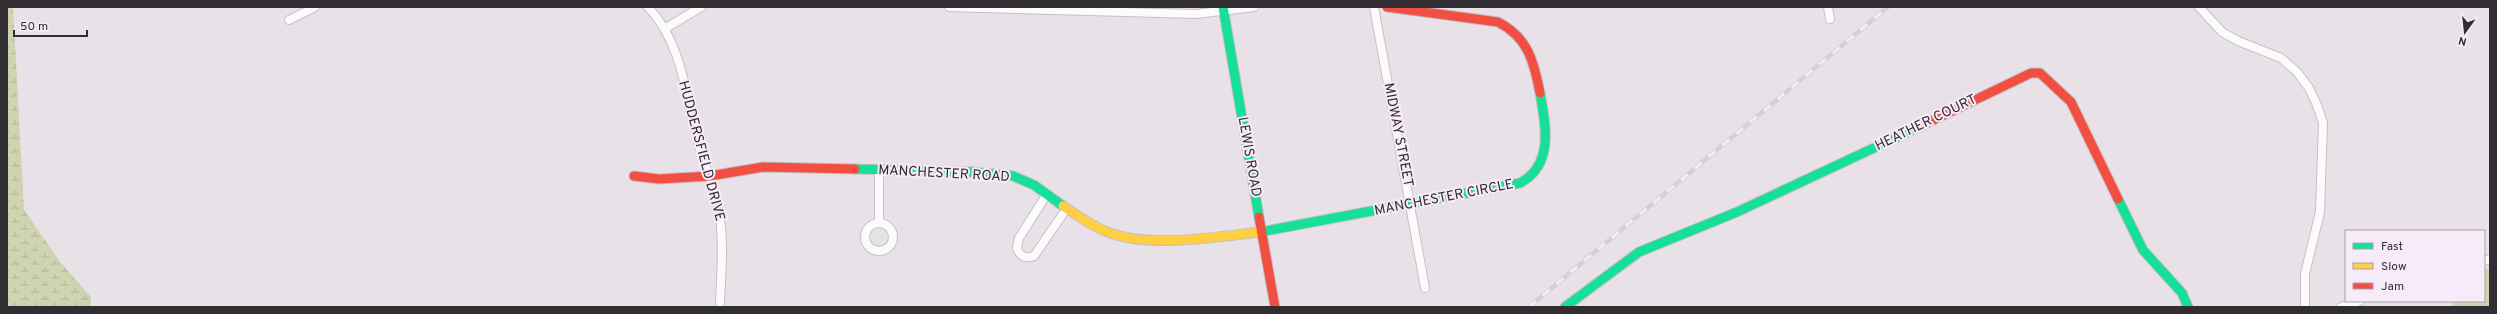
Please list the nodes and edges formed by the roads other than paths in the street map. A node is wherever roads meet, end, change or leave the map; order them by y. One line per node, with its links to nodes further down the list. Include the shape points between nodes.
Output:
1 (315, 7): 12 (street)
2 (648, 7): 13 (street, HUDDERSFIELD DRIVE)
3 (701, 7): 13 (street)
4 (949, 7): 10 (street, via 1196,14)
5 (1254, 7): 10 (street)
6 (1374, 7): 18 (street, MIDWAY STREET)
7 (1387, 7): 18 (street, MANCHESTER CIRCLE, via 1480,18 1508,27 1526,45 1533,57 1546,136 1544,158 1539,167 1530,178 1518,185)
8 (1828, 7): 11 (street)
9 (2199, 7): 28 (street, via 2222,32 2281,58 2310,88 2317,105 2323,124 2320,212 2305,274)
10 (1223, 10): 21 (street, LEWIS ROAD)
11 (1830, 19)
12 (289, 20)
13 (666, 28): 16 (street, HUDDERSFIELD DRIVE, via 676,52 697,140)
14 (879, 170): 16 (street, MANCHESTER ROAD, via 763,167 743,168); 17 (street, MANCHESTER ROAD, via 974,172 1013,176); 20 (street)
15 (634, 176): 16 (street, MANCHESTER ROAD, via 659,180)
16 (710, 176): 24 (street, HUDDERSFIELD DRIVE, via 721,228)
17 (1047, 194): 19 (street, MANCHESTER ROAD); 19 (street, via 1017,244 1020,255 1034,256)
18 (1410, 205): 21 (street, MANCHESTER CIRCLE); 22 (street, MIDWAY STREET)
19 (1067, 208): 21 (street, MANCHESTER ROAD, via 1096,227 1133,238 1212,239)
20 (879, 223)
21 (1262, 232): 25 (street, LEWIS ROAD)
22 (1425, 288)
23 (2357, 302): 29 (street)
24 (720, 303)
25 (1275, 307)
26 (1565, 307): 27 (street, HEATHER COURT, via 1639,252 1737,212 2024,76 2038,72 2048,76 2056,90 2071,102 2143,250 2182,293)
27 (2188, 307)
28 (2305, 307)
29 (2341, 307)

